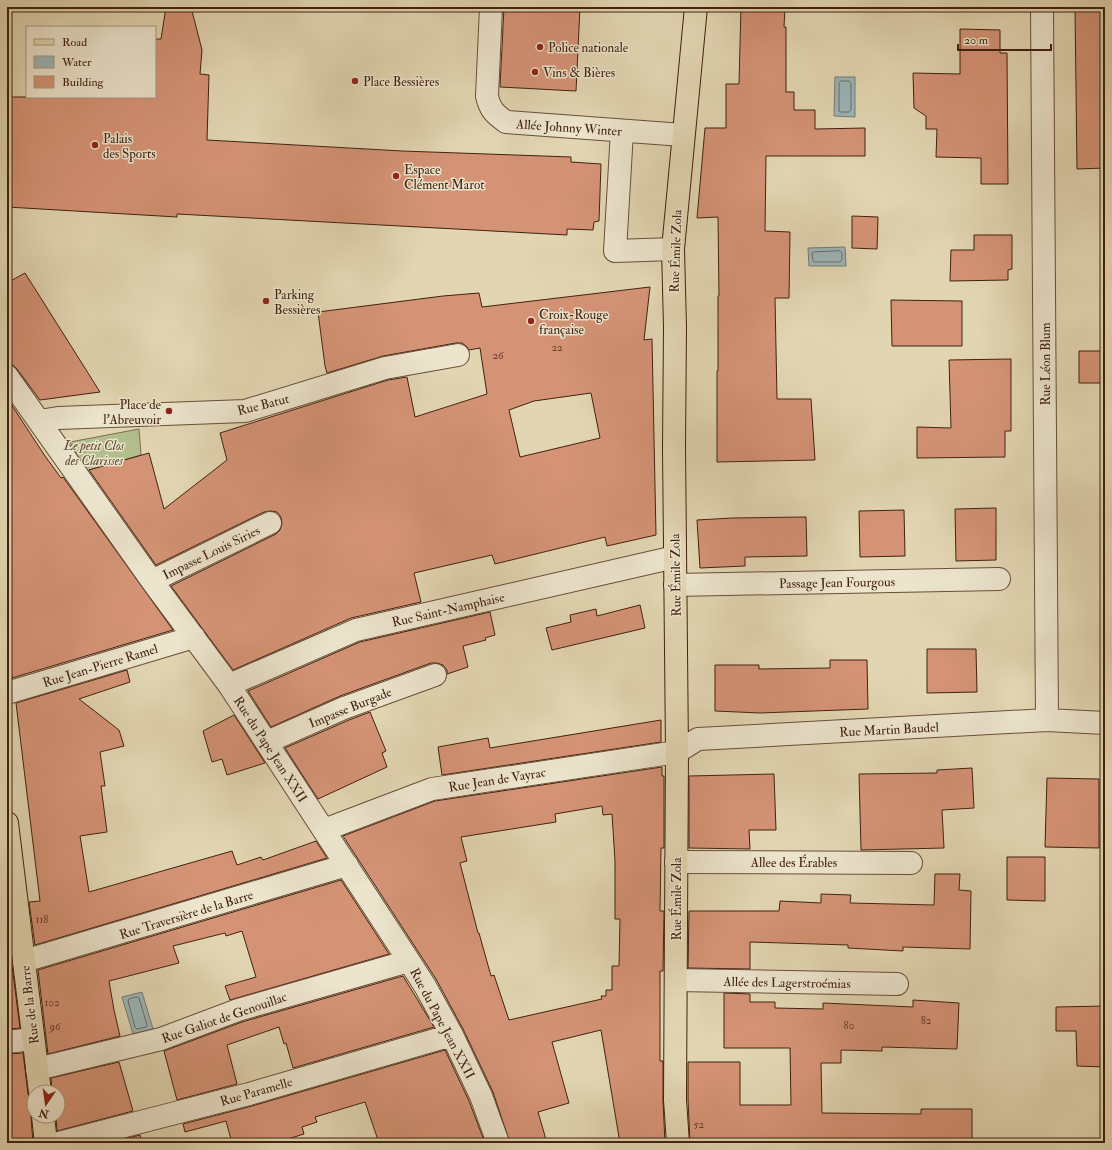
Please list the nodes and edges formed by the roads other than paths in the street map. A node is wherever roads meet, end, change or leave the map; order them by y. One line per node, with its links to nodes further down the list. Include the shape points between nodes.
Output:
1 (491, 7): 4 (street, Allée Johnny Winter, via 487,96 489,106 496,115 506,122)
2 (696, 7): 5 (main road, Rue Émile Zola)
3 (1042, 7): 19 (street, Rue Léon Blum)
4 (622, 131): 5 (street, Allée Johnny Winter); 6 (street, via 615,251)
5 (683, 135): 6 (main road, Rue Émile Zola)
6 (673, 249): 11 (main road, Rue Émile Zola)
7 (458, 355): 9 (street, Rue Batut, via 385,368 245,411 58,418)
8 (7, 376): 9 (street, Rue du Pape Jean XXII)
9 (40, 421): 13 (street, Rue du Pape Jean XXII)
10 (270, 523): 13 (street, Impasse Louis Siries)
11 (675, 557): 14 (main road, Rue Émile Zola); 17 (street, Rue Saint-Namphaise, via 356,630)
12 (999, 579): 14 (street, Passage Jean Fourgous)
13 (152, 581): 15 (street, Rue du Pape Jean XXII)
14 (676, 585): 22 (main road, Rue Émile Zola)
15 (194, 638): 17 (street, Rue du Pape Jean XXII); 18 (street, Rue Jean-Pierre Ramel)
16 (435, 675): 21 (street, Impasse Burgade, via 344,708)
17 (229, 685): 21 (street, Rue du Pape Jean XXII)
18 (7, 693)
19 (1047, 720): 20 (street, Rue Martin Baudel); 22 (street, Rue Martin Baudel, via 698,739)
20 (1105, 723)
21 (267, 742): 23 (street, Rue du Pape Jean XXII)
22 (677, 752): 23 (street, Rue Jean de Vayrac, via 432,789); 25 (main road, Rue Émile Zola)
23 (324, 830): 27 (street, Rue du Pape Jean XXII)
24 (8, 836): 28 (main road, Rue de la Barre)
25 (676, 862): 26 (street, Allee des Érables); 30 (main road, Rue Émile Zola)
26 (911, 863)
27 (347, 865): 28 (street, Rue Traversière de la Barre); 29 (street, Rue du Pape Jean XXII)
28 (24, 961): 33 (main road, Rue de la Barre)
29 (409, 961): 32 (street, Rue du Pape Jean XXII); 35 (street, Rue Galiot de Genouillac, via 238,1010 161,1039)
30 (676, 980): 31 (street, Allée des Lagerstroémias); 41 (main road, Rue Émile Zola, via 675,1100)
31 (898, 984)
32 (452, 1035): 39 (street, Rue Paramelle, via 249,1094); 40 (street, Rue du Pape Jean XXII, via 481,1096)
33 (33, 1038): 34 (street); 35 (main road, Rue de la Barre)
34 (7, 1042)
35 (37, 1069): 36 (main road, Rue de la Barre)
36 (39, 1084)
37 (44, 1124): 38 (main road)
38 (46, 1143)
39 (59, 1143)
40 (498, 1143)
41 (678, 1143)

